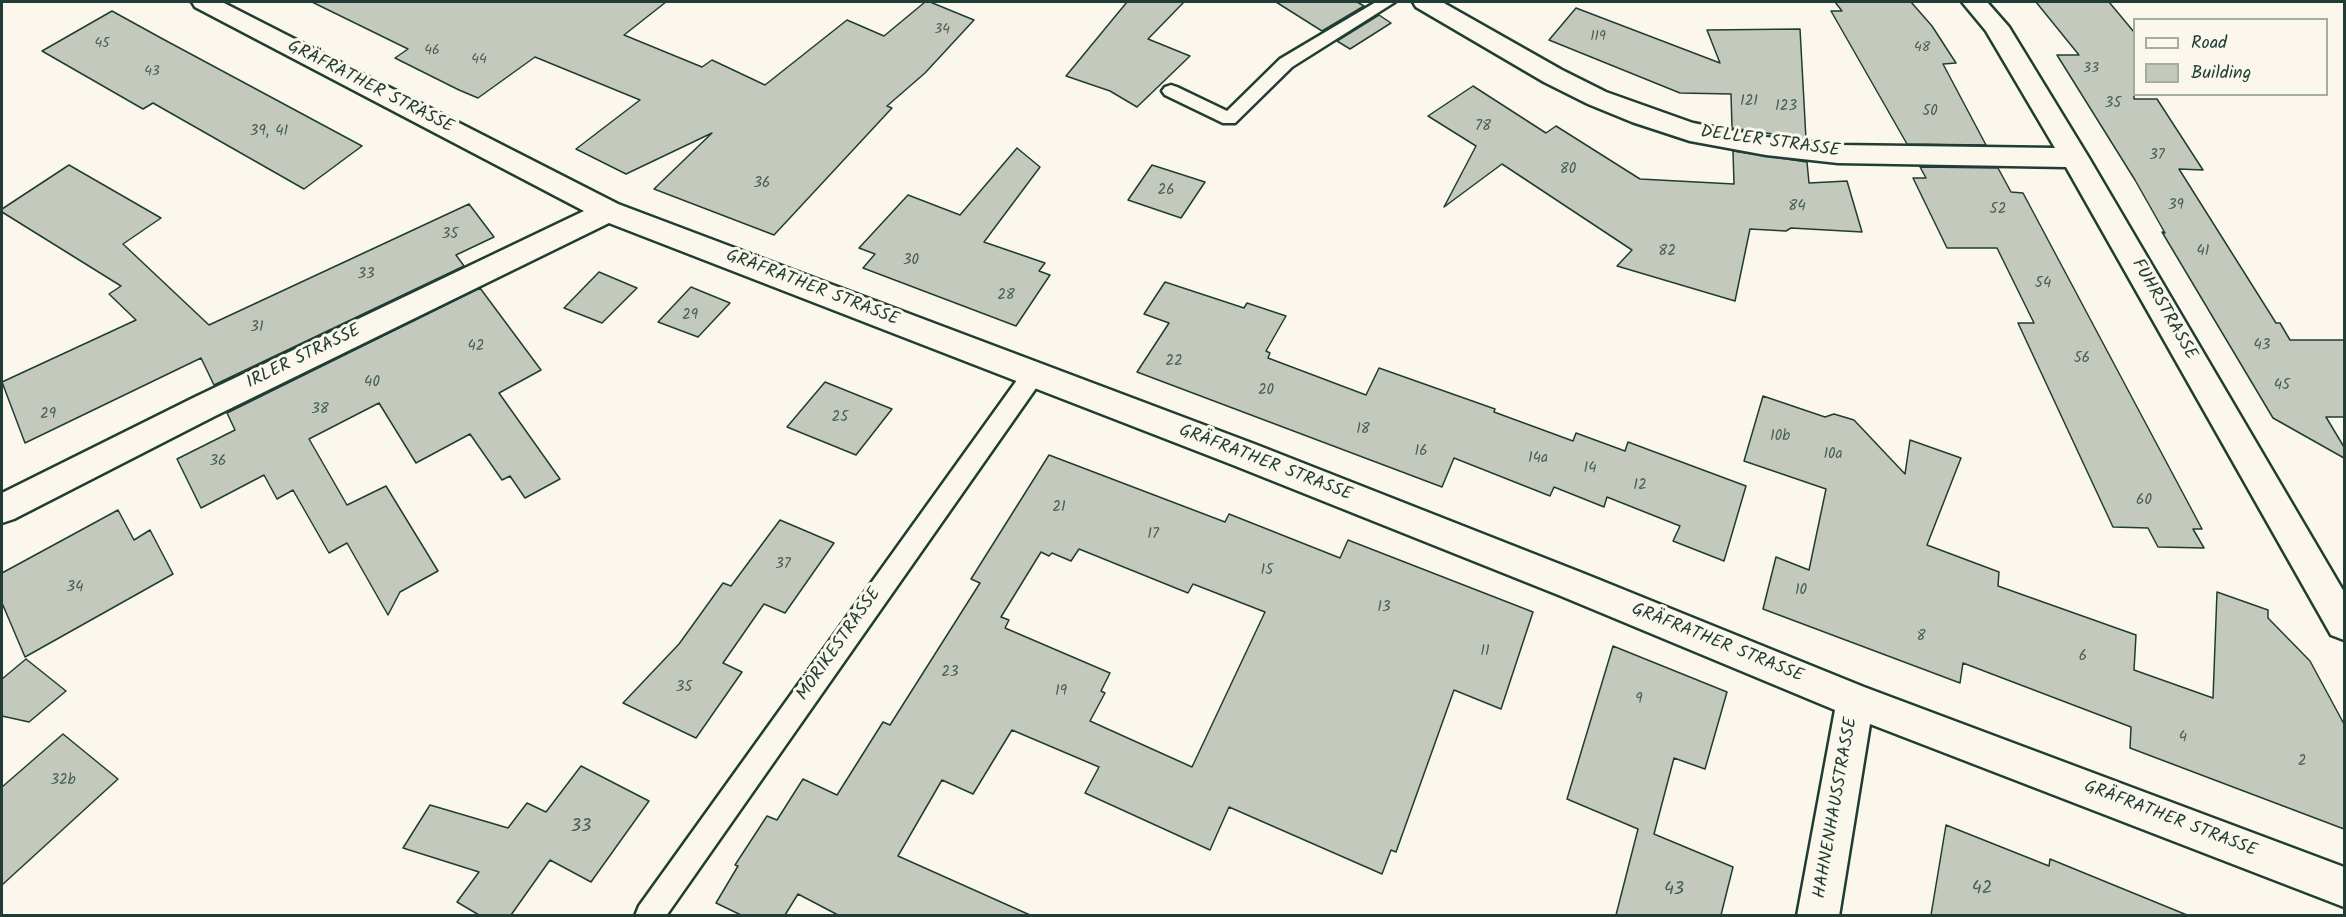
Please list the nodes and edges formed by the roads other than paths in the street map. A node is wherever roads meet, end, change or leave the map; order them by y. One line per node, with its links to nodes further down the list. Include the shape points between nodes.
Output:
1 (204, 2): 7 (street, GRÄFRATHER STRASSE)
2 (1387, 2): 5 (lane, via 1286,63 1229,119)
3 (1425, 2): 6 (street, DELLER STRASSE, via 1579,89 1690,132 1838,154)
4 (1974, 2): 6 (street, FUHRSTRASSE, via 1996,27)
5 (1171, 91)
6 (2075, 158): 10 (street, FUHRSTRASSE)
7 (608, 211): 8 (street, GRÄFRATHER STRASSE); 9 (street, IRLER STRASSE)
8 (1033, 375): 11 (street, GRÄFRATHER STRASSE, via 1584,589); 13 (lane, MÖRIKESTRASSE)
9 (2, 509)
10 (2344, 624)
11 (1855, 700): 12 (street, GRÄFRATHER STRASSE); 14 (street, HAHNENHAUSSTRASSE)
12 (2344, 887)
13 (649, 915)
14 (1818, 915)

